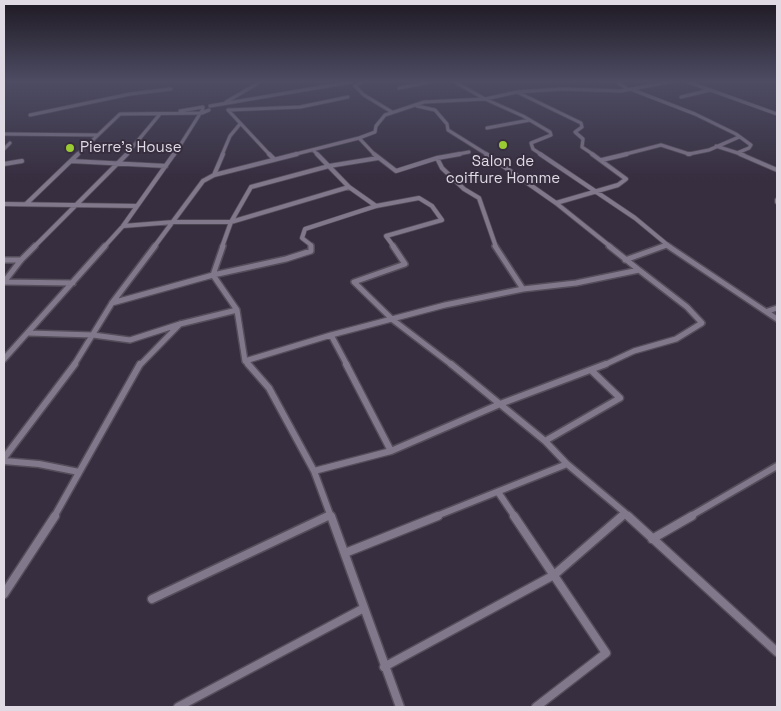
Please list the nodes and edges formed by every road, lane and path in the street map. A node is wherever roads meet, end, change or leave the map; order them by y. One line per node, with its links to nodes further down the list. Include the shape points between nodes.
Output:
1 (119, 115): 14 (street)
2 (159, 115): 30 (street)
3 (201, 115): 31 (street)
4 (232, 115): 11 (street)
5 (385, 115): 16 (street, via 375,132)
6 (439, 115): 37 (street, via 448,130)
7 (520, 115): 10 (street)
8 (564, 115): 26 (street, via 580,123 582,127 576,132 583,139 582,147)
9 (697, 115): 15 (street)
10 (530, 120): 12 (street); 36 (street, via 552,134 531,143 533,149)
11 (240, 124): 25 (street); 34 (street, via 230,136)
12 (487, 128)
13 (4, 134): 14 (street)
14 (97, 135): 28 (street)
15 (739, 137): 18 (street); 22 (street, via 751,145)
16 (359, 138): 20 (street); 23 (street)
17 (4, 144): 19 (street, via 10,144)
18 (716, 146): 22 (street); 26 (street, via 686,155 661,145)
19 (4, 149)
20 (313, 150): 25 (street); 32 (street)
21 (469, 152): 24 (street)
22 (737, 153): 33 (street)
23 (378, 158): 24 (street, via 396,170); 32 (street)
24 (437, 158): 54 (street, via 442,168 479,198 496,248)
25 (274, 159): 34 (street)
26 (602, 160): 36 (street, via 626,179 618,186)
27 (22, 161): 29 (street)
28 (71, 161): 30 (street); 39 (street)
29 (4, 164)
30 (118, 164): 31 (street); 40 (street)
31 (166, 166): 41 (street)
32 (329, 166): 35 (street); 44 (street, via 251,187)
33 (777, 170)
34 (214, 175): 43 (street, via 203,181)
35 (349, 187): 42 (street); 44 (street)
36 (597, 192): 37 (street); 46 (street)
37 (556, 203): 49 (street)
38 (4, 204): 39 (street)
39 (26, 204): 40 (street)
40 (76, 204): 41 (street); 48 (street)
41 (137, 206): 45 (street)
42 (376, 206): 51 (street, via 306,229 302,238 310,245 310,251); 60 (street, via 419,198 432,206 442,220 386,236 405,264 354,282)
43 (174, 222): 44 (street); 45 (street); 55 (street)
44 (231, 222): 51 (street)
45 (123, 226): 53 (street)
46 (667, 245): 49 (street); 58 (street)
47 (4, 260): 48 (street)
48 (21, 260): 52 (street)
49 (625, 260): 50 (street)
50 (639, 270): 54 (street, via 576,283); 67 (street, via 687,307 702,323 676,339 634,351)
51 (212, 275): 55 (street); 57 (street)
52 (4, 282): 53 (street)
53 (73, 282): 62 (street)
54 (523, 289): 60 (street)
55 (112, 303): 63 (street)
56 (777, 308): 58 (street)
57 (237, 310): 61 (street); 66 (street)
58 (768, 312): 59 (street)
59 (777, 319)
60 (393, 320): 64 (street); 68 (street)
61 (180, 324): 63 (street, via 130,340); 74 (street, via 141,363)
62 (28, 333): 63 (street); 65 (street)
63 (94, 335): 71 (street)
64 (331, 335): 66 (street); 70 (street)
65 (4, 359)
66 (245, 361): 75 (street, via 268,388)
67 (592, 371): 68 (street); 69 (street, via 620,398)
68 (500, 404): 69 (street); 70 (street)
69 (545, 441): 72 (street)
70 (391, 451): 75 (street)
71 (4, 459): 74 (street)
72 (567, 464): 76 (street); 77 (street)
73 (776, 469): 79 (street)
74 (79, 472): 82 (street, via 39,542)
75 (314, 472): 78 (street)
76 (498, 492): 80 (street); 81 (street)
77 (625, 513): 79 (street); 81 (street)
78 (330, 515): 80 (street); 83 (street)
79 (652, 539): 85 (street)
80 (345, 553): 84 (street)
81 (554, 575): 86 (street); 89 (street, via 606,653)
82 (4, 594)
83 (152, 599)
84 (364, 608): 86 (street); 87 (street)
85 (777, 652)
86 (384, 667): 88 (street)
87 (178, 707)
88 (400, 707)
89 (536, 707)

